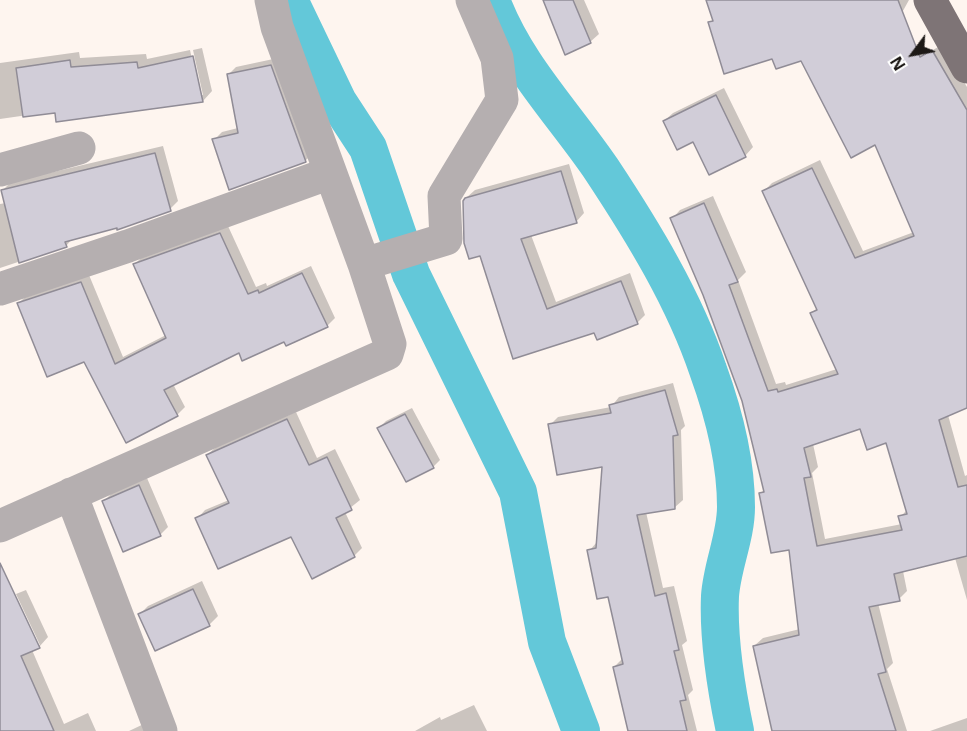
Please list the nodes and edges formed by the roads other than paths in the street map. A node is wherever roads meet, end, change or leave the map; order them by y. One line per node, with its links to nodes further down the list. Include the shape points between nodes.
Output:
1 (271, 0): 7 (street, via 277,27)
2 (472, 0): 8 (street, via 497,58 501,100 444,196 446,239)
3 (930, 0): 4 (main road)
4 (967, 67)
5 (79, 148): 6 (street)
6 (0, 170)
7 (330, 172): 8 (street); 9 (street)
8 (364, 264): 10 (street, via 390,344 387,354)
9 (0, 289)
10 (71, 494): 11 (street); 12 (street)
11 (0, 526)
12 (161, 731)

